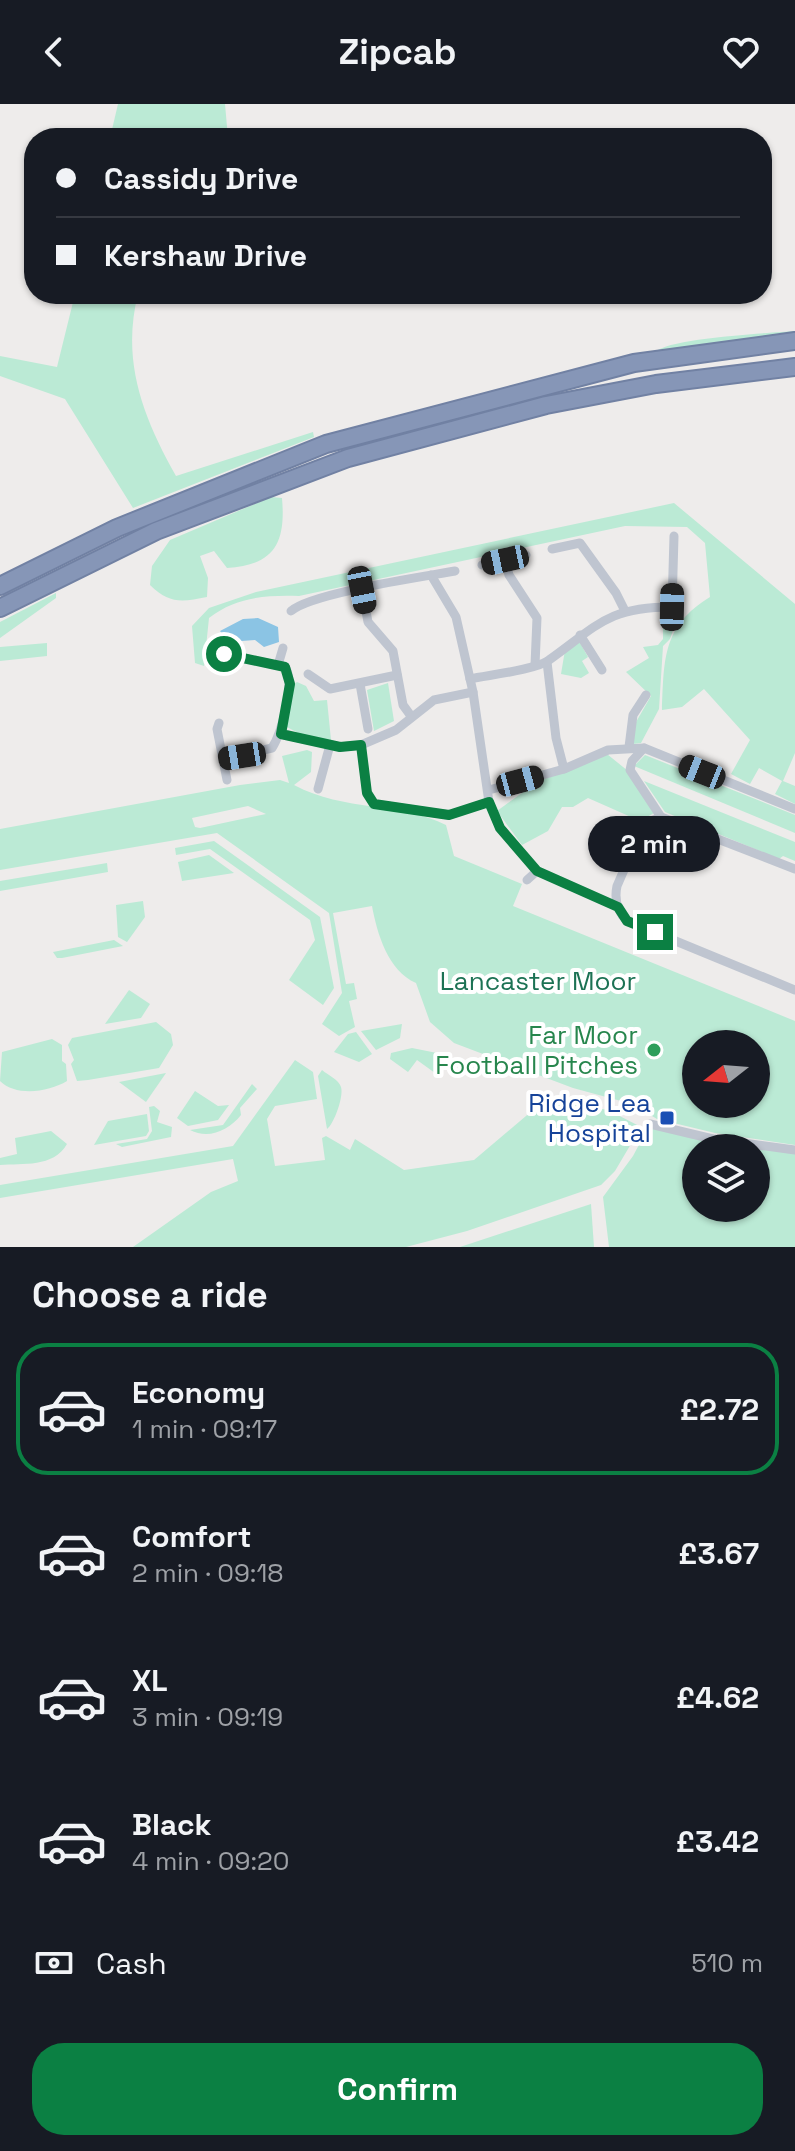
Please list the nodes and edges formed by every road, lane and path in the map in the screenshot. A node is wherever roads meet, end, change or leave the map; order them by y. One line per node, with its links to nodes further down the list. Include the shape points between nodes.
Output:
1 (795, 341): 10 (highway, via 634,363 326,444 117,528)
2 (795, 367): 12 (highway, via 656,384 546,405 348,458 156,531)
3 (674, 536): 13 (street, via 676,610)
4 (552, 549): 13 (street, via 580,543)
5 (526, 555): 6 (street)
6 (505, 560): 7 (street); 21 (street, via 537,618)
7 (482, 565)
8 (455, 571): 9 (street)
9 (431, 575): 11 (street); 25 (street, via 456,617)
10 (0, 586)
11 (362, 590): 14 (street); 24 (street, via 368,622 393,651)
12 (0, 608)
13 (624, 609): 15 (street)
14 (291, 611)
15 (580, 635): 17 (street); 22 (street)
16 (283, 648): 20 (street)
17 (556, 653): 19 (street); 27 (street)
18 (224, 654): 20 (street)
19 (547, 662): 21 (street); 27 (street)
20 (278, 665): 33 (street, via 290,674)
21 (535, 665): 25 (street)
22 (602, 670)
23 (308, 674): 26 (street, via 326,689)
24 (397, 675): 26 (street); 30 (street, via 403,705)
25 (470, 679): 28 (street)
26 (360, 684): 32 (street)
27 (550, 689): 39 (street)
28 (473, 692): 30 (street, via 434,700); 42 (street)
29 (646, 695): 36 (street, via 633,715)
30 (411, 716): 35 (street, via 396,730)
31 (219, 723): 38 (street)
32 (368, 729)
33 (281, 734): 34 (street); 38 (street, via 262,753)
34 (330, 745): 35 (street); 41 (street)
35 (361, 745): 43 (street, via 367,793 374,804 449,815)
36 (629, 747): 37 (street); 39 (street)
37 (644, 748): 44 (street); 45 (street, via 630,770)
38 (223, 759): 40 (street)
39 (564, 769): 42 (street)
40 (227, 780)
41 (318, 789)
42 (489, 790): 43 (street)
43 (489, 802): 47 (street, via 500,828)
44 (795, 809)
45 (661, 817): 46 (street); 49 (street, via 644,824 617,886)
46 (795, 869)
47 (537, 871): 48 (street); 49 (street)
48 (527, 880)
49 (618, 907): 50 (street, via 627,921)
50 (795, 990)
51 (650, 1124): 52 (street)
52 (795, 1150)

